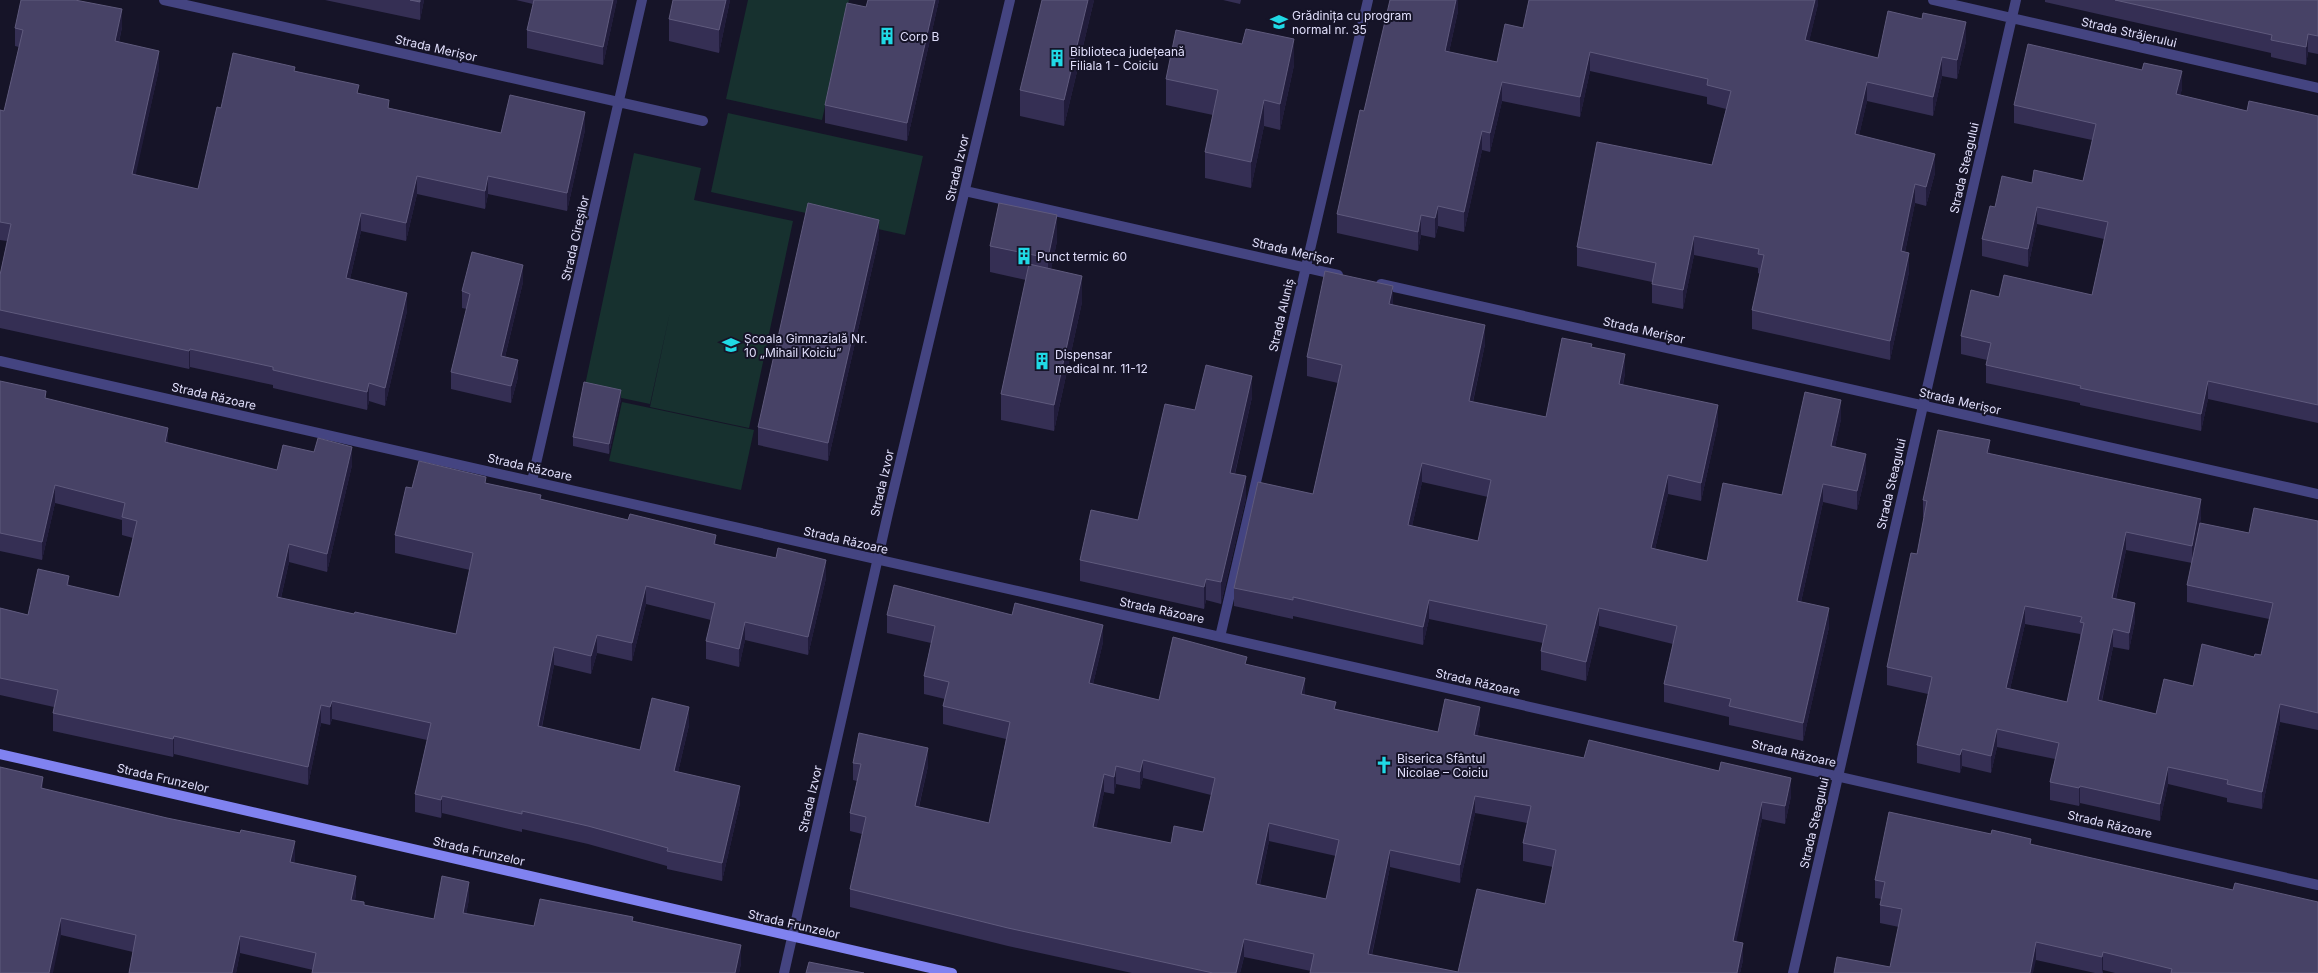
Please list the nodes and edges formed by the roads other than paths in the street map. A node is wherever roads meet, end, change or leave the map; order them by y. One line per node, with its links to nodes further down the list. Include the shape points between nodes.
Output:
1 (164, 0): 9 (street, Strada Merișor)
2 (642, 0): 9 (street, Strada Cireșilor)
3 (1010, 0): 11 (street, Strada Izvor)
4 (1368, 0): 12 (street, Strada Aluniș)
5 (1933, 0): 7 (street, Strada Străjerului)
6 (2016, 0): 7 (street, Strada Steagului)
7 (2012, 18): 8 (street, Strada Străjerului); 16 (street, Strada Steagului)
8 (2318, 88)
9 (619, 102): 10 (street, Strada Merișor); 17 (street, Strada Cireșilor)
10 (703, 121)
11 (965, 191): 12 (street, Strada Merișor); 19 (street, Strada Izvor)
12 (1306, 268): 13 (street, Strada Merișor); 20 (street, Strada Aluniș)
13 (1345, 276)
14 (1368, 282): 16 (street, Strada Merișor)
15 (0, 361): 17 (street, Strada Răzoare)
16 (1922, 405): 18 (street, Strada Merișor); 22 (street, Strada Steagului)
17 (532, 481): 19 (street, Strada Răzoare)
18 (2318, 494)
19 (878, 561): 20 (street, Strada Răzoare); 24 (street, Strada Izvor)
20 (1220, 637): 22 (street, Strada Răzoare)
21 (0, 754): 24 (street, Strada Frunzelor)
22 (1838, 776): 23 (street, Strada Răzoare); 27 (street, Strada Steagului)
23 (2318, 885)
24 (792, 937): 25 (street, Strada Izvor); 26 (street, Strada Frunzelor)
25 (784, 973)
26 (952, 973)
27 (1793, 973)

